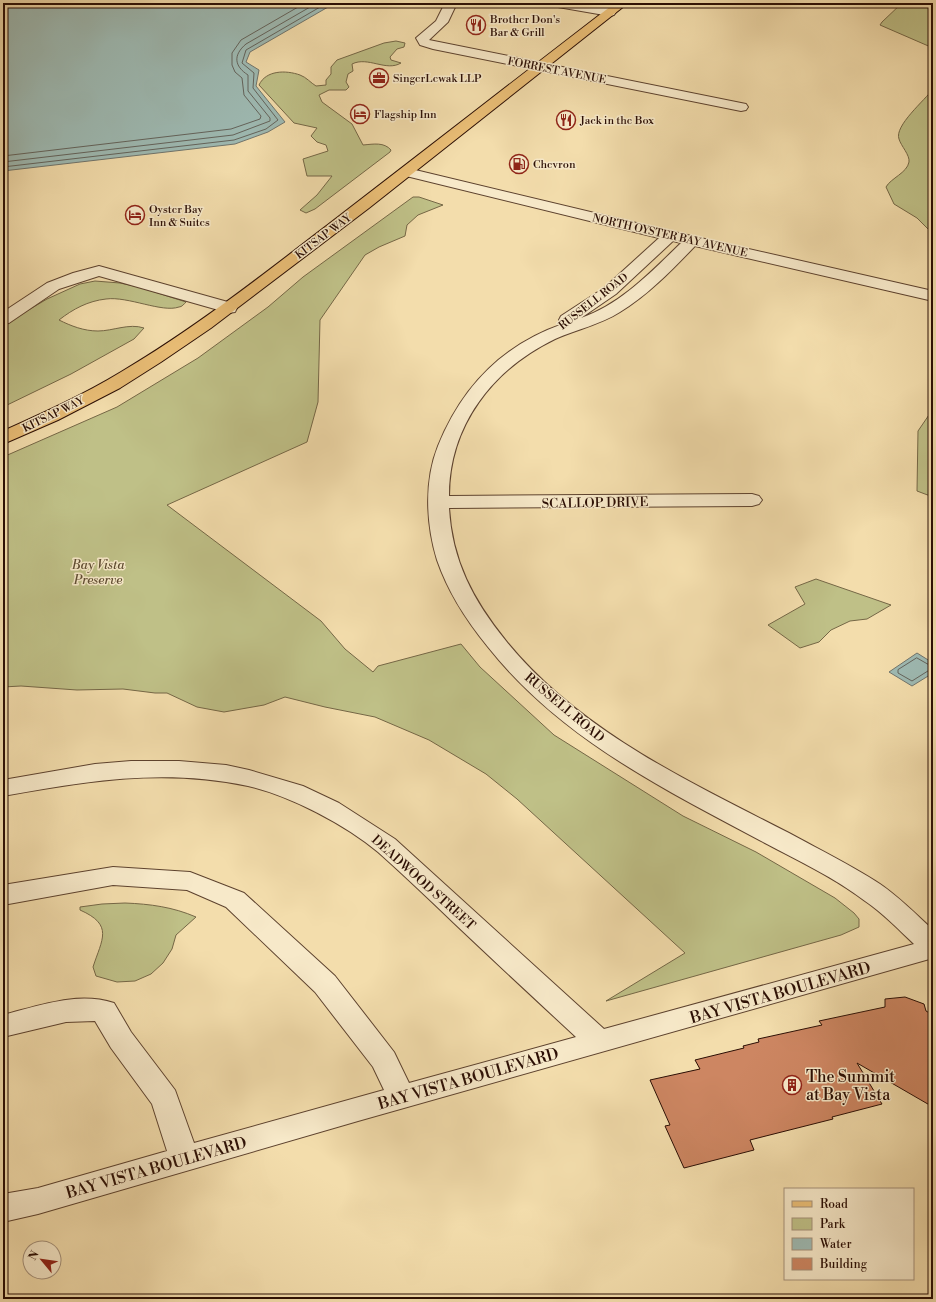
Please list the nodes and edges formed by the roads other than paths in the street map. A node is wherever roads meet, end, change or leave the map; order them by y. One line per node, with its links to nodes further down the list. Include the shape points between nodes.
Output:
1 (450, 3): 5 (street, FORREST AVENUE, via 448,14 437,29 422,38 424,42)
2 (558, 3): 4 (street)
3 (622, 3): 4 (main road, KITSAP WAY)
4 (610, 12): 5 (main road, KITSAP WAY)
5 (539, 67): 6 (street, FORREST AVENUE); 7 (main road, KITSAP WAY)
6 (741, 107)
7 (407, 172): 8 (street, NORTH OYSTER BAY AVENUE); 11 (main road, KITSAP WAY)
8 (670, 236): 9 (street, NORTH OYSTER BAY AVENUE); 13 (street, RUSSELL ROAD, via 610,291 571,316)
9 (692, 241): 10 (street, NORTH OYSTER BAY AVENUE); 13 (street, RUSSELL ROAD, via 646,285 614,308 583,324)
10 (933, 296)
11 (229, 308): 12 (street, via 99,271 53,286); 14 (main road, KITSAP WAY, via 128,375 75,404)
12 (3, 319)
13 (552, 334): 16 (street, RUSSELL ROAD, via 513,356 495,372 469,404 444,456)
14 (3, 438)
15 (752, 500): 16 (street, SCALLOP DRIVE)
16 (439, 502): 19 (street, RUSSELL ROAD, via 441,536 446,559 468,606 489,637 544,693 596,735 647,768 867,888)
17 (3, 788): 21 (street, DEADWOOD STREET, via 106,771 143,769 221,773 266,782 294,792 359,826 386,845)
18 (3, 895): 22 (street, via 113,876 190,881 235,900 325,984 384,1060)
19 (933, 947): 21 (street, BAY VISTA BOULEVARD)
20 (3, 1026): 23 (street, via 73,1010 90,1008 104,1011 121,1040 165,1099)
21 (600, 1042): 22 (street, BAY VISTA BOULEVARD)
22 (402, 1097): 23 (street, BAY VISTA BOULEVARD)
23 (184, 1159): 24 (street, BAY VISTA BOULEVARD, via 38,1201)
24 (3, 1208)

